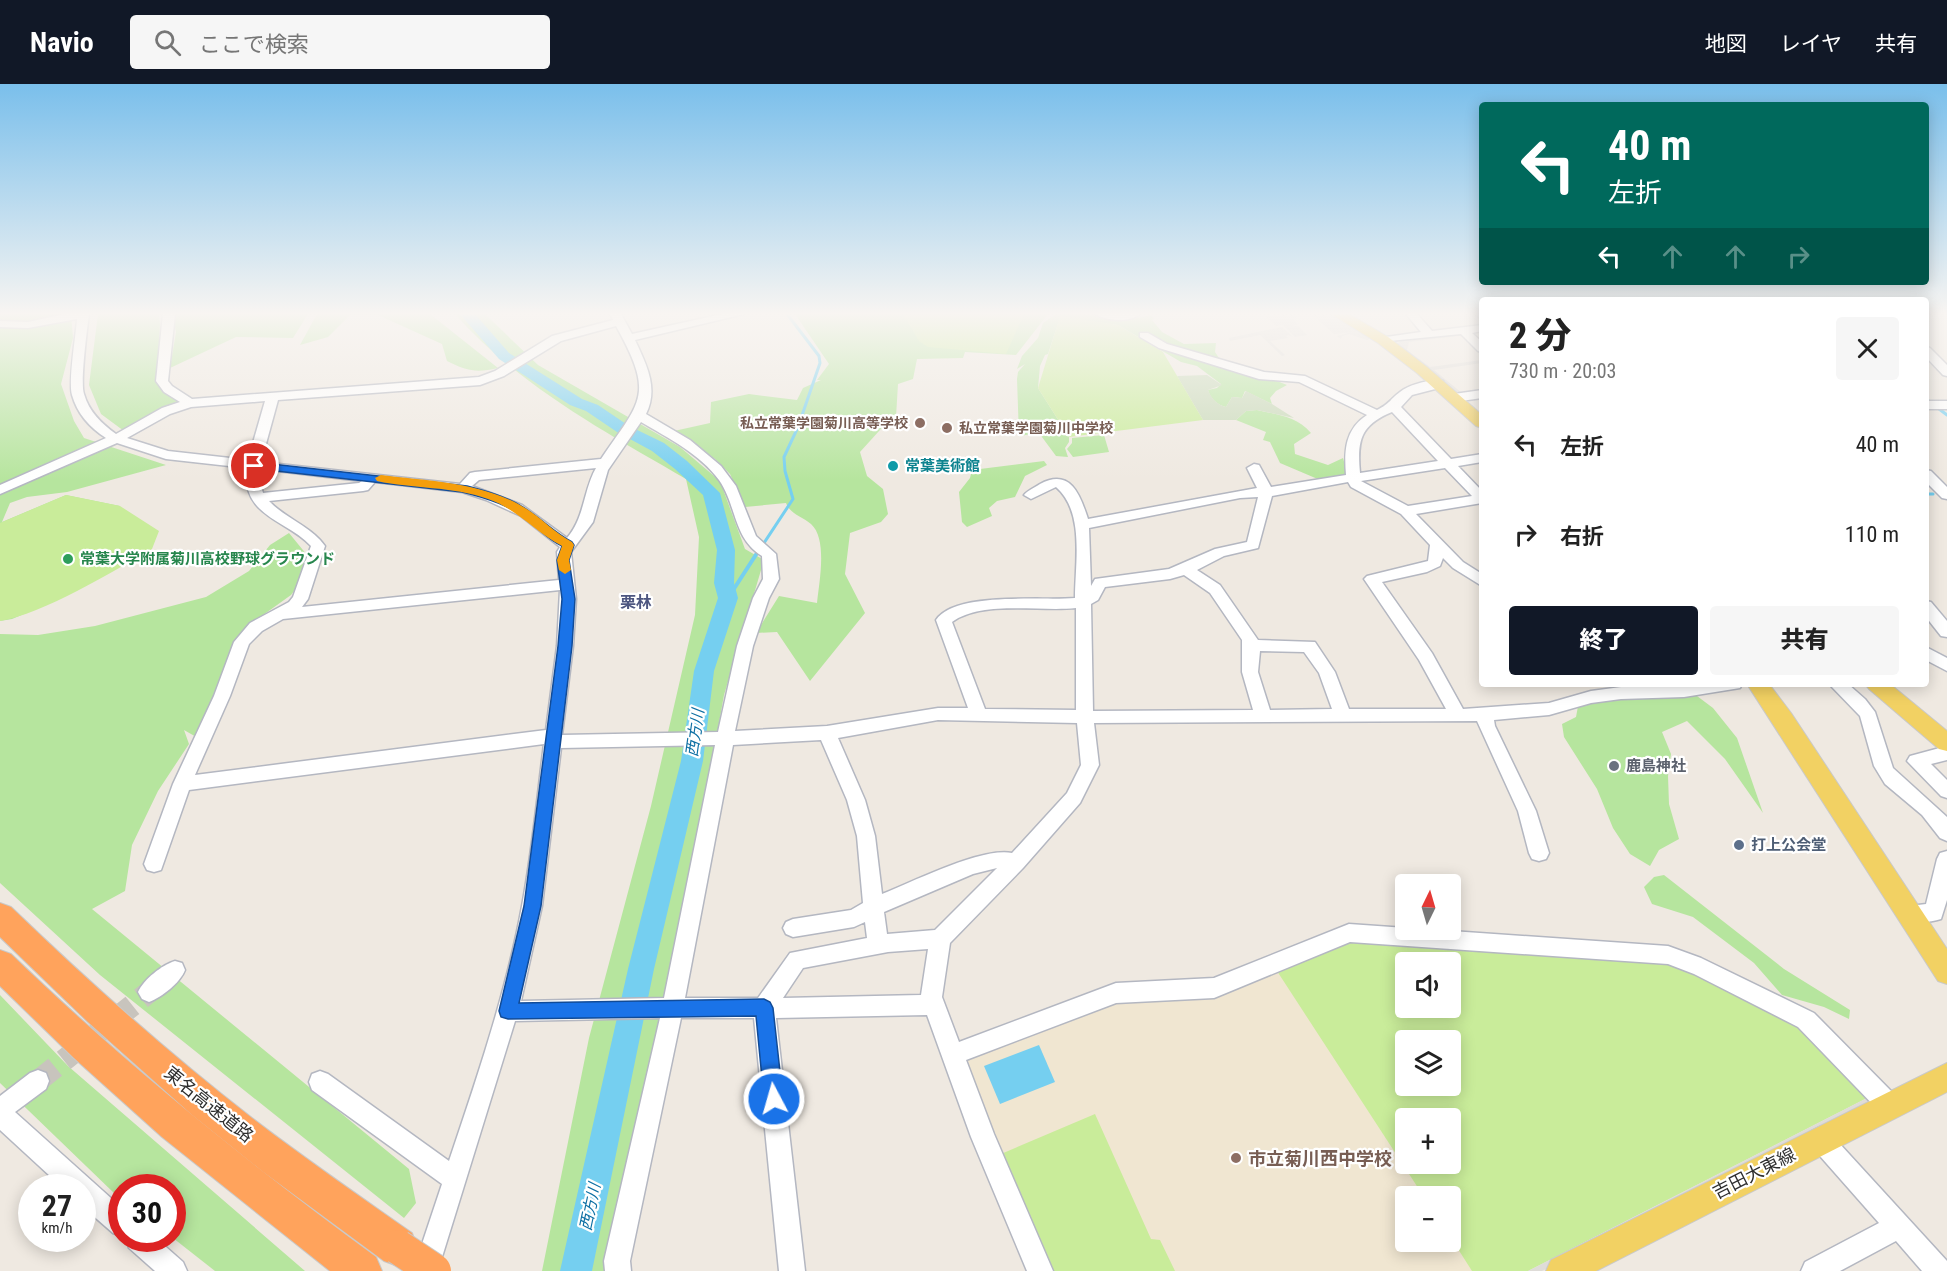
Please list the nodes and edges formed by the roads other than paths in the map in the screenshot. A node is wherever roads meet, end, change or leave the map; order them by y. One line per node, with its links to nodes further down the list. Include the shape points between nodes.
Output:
1 (79, 369): 16 (street, via 77,393 89,417)
2 (163, 369): 11 (street, via 162,381 168,389)
3 (509, 369): 9 (street, via 480,381)
4 (639, 369): 14 (street, via 646,388)
5 (1241, 369): 13 (street, via 1263,376 1301,379)
6 (1420, 369): 7 (main road)
7 (1439, 384): 10 (main road); 12 (street, via 1414,388 1399,398)
8 (1479, 394): 10 (street)
9 (273, 397): 11 (street); 20 (street, via 263,421)
10 (1454, 398): 15 (main road)
11 (190, 404): 16 (street, via 166,411)
12 (1394, 407): 13 (street); 19 (street)
13 (1376, 414): 26 (street, via 1354,434)
14 (638, 416): 18 (street); 61 (street, via 686,443 718,469 754,544 769,554 771,579 745,646)
15 (1479, 420)
16 (116, 439): 20 (street, via 166,455); 28 (street)
17 (1479, 458): 19 (street)
18 (604, 463): 27 (street, via 475,476); 37 (street, via 595,481 587,520)
19 (1448, 463): 26 (street); 32 (street)
20 (254, 466): 23 (street); 33 (street, via 253,485)
21 (1254, 468): 29 (street)
22 (1929, 475): 25 (street)
23 (374, 477): 27 (street); 33 (street, via 363,487)
24 (1929, 477): 31 (street)
25 (1947, 477)
26 (1353, 479): 29 (street); 35 (street)
27 (463, 488): 37 (street, via 516,507)
28 (0, 490)
29 (1266, 492): 36 (street); 39 (street, via 1253,544 1220,552)
30 (1031, 495): 36 (street, via 1056,482 1063,484 1080,512)
31 (1947, 495)
32 (1479, 496)
33 (259, 498): 44 (street, via 276,516 313,538 318,546 300,599)
34 (1479, 499): 35 (street)
35 (1406, 511): 38 (street)
36 (1082, 525): 42 (street)
37 (568, 545): 41 (street, via 563,560)
38 (1437, 545): 40 (street); 55 (street, via 1434,563 1427,567 1372,579 1426,657)
39 (1186, 569): 42 (street, via 1100,584 1093,596); 46 (street, via 1215,589)
40 (1479, 579)
41 (566, 584): 44 (street); 60 (street, via 565,646)
42 (1082, 602): 53 (street, via 975,606 944,620); 57 (street)
43 (1929, 610): 45 (street)
44 (280, 614): 64 (street, via 256,627 242,642)
45 (1947, 632)
46 (1252, 645): 54 (street, via 1309,646 1327,672); 58 (street, via 1250,672)
47 (1929, 655): 48 (street)
48 (1947, 665)
49 (1713, 687): 56 (street, via 1621,693 1549,709)
50 (1760, 687): 72 (main road)
51 (1840, 687): 66 (street, via 1868,716 1891,778 1927,806)
52 (1880, 687): 62 (main road)
53 (979, 714): 57 (street); 59 (street, via 938,714)
54 (1342, 715): 55 (street); 58 (street)
55 (1458, 715): 56 (street)
56 (1485, 715): 67 (street, via 1486,726 1527,811)
57 (1085, 717): 58 (street); 69 (street, via 1090,765 1082,784)
58 (1264, 717)
59 (827, 733): 61 (street); 71 (street, via 866,836)
60 (553, 739): 61 (street); 64 (street); 84 (street, via 532,906)
61 (725, 739): 82 (street)
62 (1947, 743)
63 (1947, 753): 65 (street, via 1916,761)
64 (182, 784): 70 (street)
65 (1947, 791)
66 (1947, 833)
67 (1539, 853)
68 (1947, 859): 72 (street, via 1934,913)
69 (1016, 862): 71 (street, via 1002,859 970,867); 75 (street)
70 (154, 864)
71 (874, 908): 74 (street, via 854,918); 76 (street)
72 (1909, 913): 79 (main road)
73 (0, 917): 99 (highway, 東名高速道路, via 167,1070 274,1157)
74 (793, 928)
75 (940, 939): 76 (street); 81 (street)
76 (878, 945): 83 (street, via 797,960)
77 (0, 964): 101 (highway, via 138,1094 246,1184)
78 (175, 970): 80 (street)
79 (1947, 972)
80 (149, 992)
81 (933, 1005): 83 (street); 85 (street)
82 (671, 1008): 83 (street); 84 (street); 103 (street)
83 (764, 1008): 104 (street)
84 (508, 1011): 94 (street)
85 (952, 1055): 89 (street, via 1116,993 1214,988 1348,933 1668,955 1701,967 1806,1020); 105 (street)
86 (1947, 1077): 89 (main road, 吉田大東線)
87 (38, 1081): 90 (street)
88 (320, 1082): 94 (street)
89 (1889, 1105): 92 (main road, 吉田大東線)
90 (0, 1110)
91 (0, 1114): 93 (street)
92 (1820, 1139): 97 (street); 106 (main road, 吉田大東線)
93 (66, 1174)
94 (455, 1179): 99 (street)
95 (96, 1201): 96 (street)
96 (108, 1212)
97 (1899, 1226): 107 (street); 108 (street)
98 (153, 1252): 100 (street)
99 (411, 1259): 102 (highway, 東名高速道路, bridge)
100 (174, 1271)
101 (362, 1271)
102 (434, 1271)
103 (618, 1271)
104 (792, 1271)
105 (1040, 1271)
106 (1562, 1271)
107 (1814, 1271)
108 (1939, 1271)

